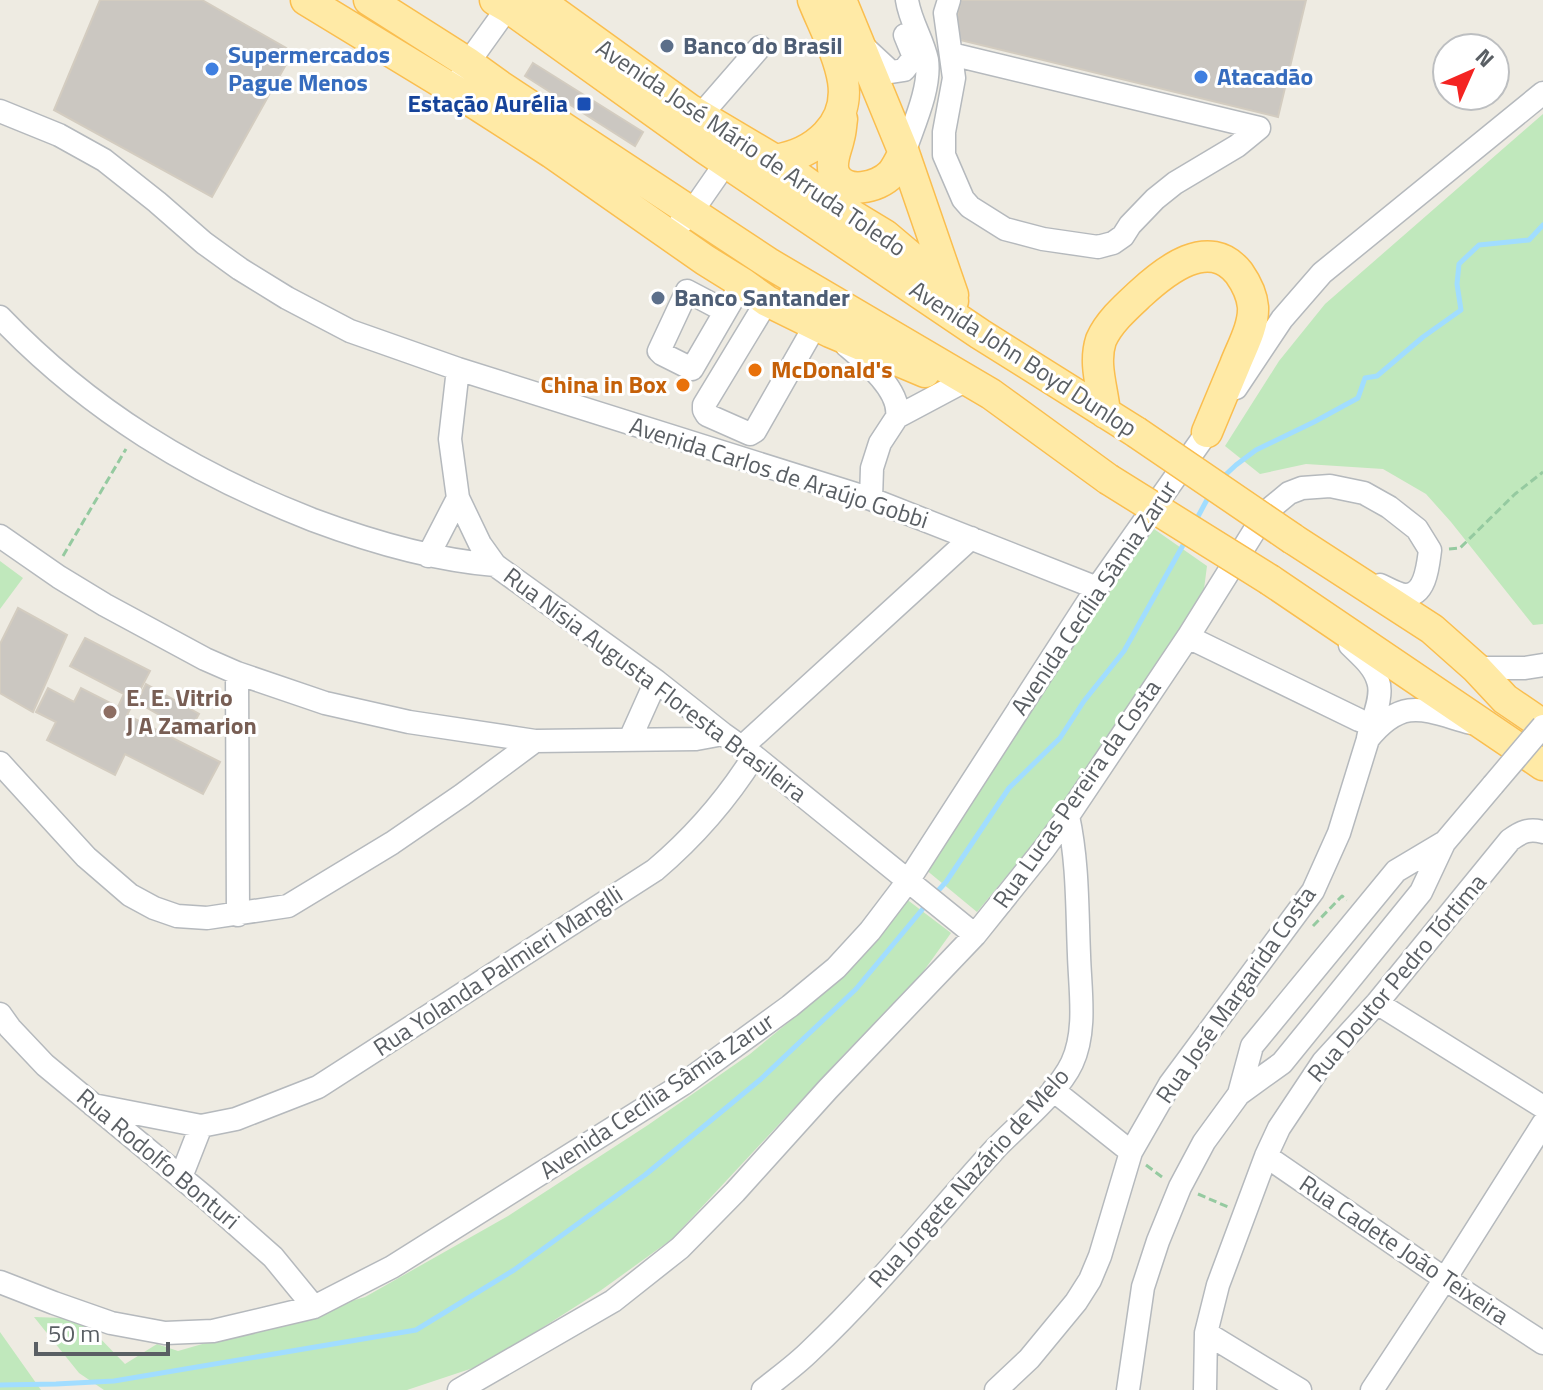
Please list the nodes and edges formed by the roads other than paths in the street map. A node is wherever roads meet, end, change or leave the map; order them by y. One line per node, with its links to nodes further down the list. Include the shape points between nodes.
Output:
1 (306, 0): 14 (main road, Avenida John Boyd Dunlop)
2 (369, 0): 13 (main road, Avenida John Boyd Dunlop)
3 (538, 0): 18 (main road, Avenida José Mário de Arruda Toledo)
4 (813, 0): 17 (main road, via 844,83)
5 (841, 0): 10 (main road)
6 (894, 0): 10 (street, via 914,57 904,70 891,72)
7 (907, 0): 20 (street, via 927,61 925,88)
8 (949, 0): 12 (street, via 945,13)
9 (506, 3): 13 (street); 19 (main road, Avenida John Boyd Dunlop)
10 (858, 41): 20 (main road)
11 (760, 47): 18 (street)
12 (951, 54): 12 (street, via 1259,128 1175,183 1113,243 1098,247 1043,239 1005,229 963,199 944,155 954,78)
13 (468, 63): 14 (street); 22 (main road, Avenida John Boyd Dunlop)
14 (454, 90): 23 (main road, Avenida John Boyd Dunlop)
15 (1543, 93): 38 (street, Avenida Cecília Sâmia Zarur, via 1322,273 1282,319)
16 (0, 111): 33 (street, Avenida Carlos de Araújo Gobbi, via 104,160 204,243 287,298 350,331)
17 (840, 113): 20 (main road, via 833,157 834,173 842,183 854,188 876,184 891,175); 21 (main road, via 830,132 805,151)
18 (700, 116): 19 (main road, Avenida José Mário de Arruda Toledo)
19 (734, 152): 21 (main road, Avenida José Mário de Arruda Toledo); 22 (street); 32 (main road, Avenida John Boyd Dunlop)
20 (904, 153): 28 (main road)
21 (775, 160): 28 (main road, Avenida José Mário de Arruda Toledo, via 885,235)
22 (691, 213): 23 (street); 35 (main road, Avenida John Boyd Dunlop)
23 (669, 235): 24 (main road, Avenida John Boyd Dunlop)
24 (705, 260): 25 (main road, Avenida John Boyd Dunlop); 26 (street)
25 (742, 283): 27 (main road, Avenida John Boyd Dunlop); 29 (street)
26 (687, 291): 29 (street); 29 (street, via 659,347 662,354 692,369)
27 (767, 301): 31 (main road, Avenida John Boyd Dunlop); 31 (street, via 704,405 707,415 750,434 755,431)
28 (956, 305): 32 (main road, Avenida José Mário de Arruda Toledo)
29 (725, 311)
30 (0, 317): 43 (street, via 66,379 136,432 194,465 335,528)
31 (823, 328): 34 (main road, Avenida John Boyd Dunlop); 37 (street, via 870,365 888,388)
32 (980, 334): 36 (main road, Avenida John Boyd Dunlop)
33 (458, 369): 39 (street, Rua Nísia Augusta Floresta Brasileira, via 450,439); 40 (street, Avenida Carlos de Araújo Gobbi)
34 (959, 384): 35 (main road, Avenida John Boyd Dunlop); 37 (street)
35 (991, 394): 47 (main road, Avenida John Boyd Dunlop, bridge, via 1108,479)
36 (1105, 413): 38 (main road, via 1098,360 1108,327 1162,274 1187,260 1216,258 1237,270 1253,307); 44 (main road, Avenida John Boyd Dunlop, bridge)
37 (897, 417): 40 (street, via 872,468)
38 (1207, 432): 46 (street, Avenida Cecília Sâmia Zarur)
39 (458, 498): 43 (street); 45 (street, Rua Nísia Augusta Floresta Brasileira)
40 (871, 499): 42 (street, Avenida Carlos de Araújo Gobbi)
41 (0, 536): 51 (street, via 105,605)
42 (971, 538): 46 (street, Avenida Carlos de Araújo Gobbi); 58 (street, Rua Yolanda Palmieri Manglli)
43 (428, 556): 45 (street)
44 (1328, 561): 48 (street, Rua Lucas Pereira da Costa, via 1403,595 1420,587 1430,550 1417,529 1364,493 1330,486 1302,488 1266,512); 50 (main road, Avenida John Boyd Dunlop, via 1432,629)
45 (495, 565): 52 (street, Rua Nísia Augusta Floresta Brasileira)
46 (1097, 588): 66 (street, Avenida Cecília Sâmia Zarur)
47 (1314, 610): 54 (main road, Avenida John Boyd Dunlop); 55 (street, Rua José Margarida Costa, via 1372,668 1379,682)
48 (1188, 637): 55 (street); 61 (street, Rua Lucas Pereira da Costa)
49 (1543, 665): 50 (street)
50 (1476, 668): 53 (main road, Avenida John Boyd Dunlop, via 1505,699)
51 (237, 673): 57 (street, via 372,714); 67 (street)
52 (656, 681): 56 (street); 58 (street, Rua Nísia Augusta Floresta Brasileira)
53 (1543, 726): 63 (street, bridge)
54 (1487, 728): 55 (street, via 1406,710); 60 (main road, Avenida John Boyd Dunlop)
55 (1372, 730): 77 (street, Rua José Margarida Costa, via 1339,833 1313,891 1170,1084)
56 (630, 739): 57 (street); 58 (street, via 696,739)
57 (535, 741): 67 (street, via 392,843 288,906)
58 (740, 746): 66 (street, Rua Nísia Augusta Floresta Brasileira); 76 (street, Rua Yolanda Palmieri Manglli, via 740,778 655,870 318,1087 236,1119)
59 (0, 763): 67 (street, via 86,857 130,895 177,916)
60 (1543, 765)
61 (1068, 816): 64 (street, Rua Lucas Pereira da Costa); 65 (street, Rua Jorgete Nazário de Melo)
62 (1543, 832): 69 (street, Rua Doutor Pedro Tórtima, via 1531,829 1510,840)
63 (1444, 843): 72 (street, via 1421,892 1292,1051); 72 (street, via 1396,871 1252,1046)
64 (1037, 858): 65 (street); 68 (street, Rua Lucas Pereira da Costa)
65 (1076, 874): 71 (street, Rua Jorgete Nazário de Melo, via 1081,1024 1071,1065)
66 (914, 886): 68 (street, Rua Nísia Augusta Floresta Brasileira); 82 (street, Avenida Cecília Sâmia Zarur, via 836,968 683,1084 392,1267)
67 (238, 915)
68 (975, 935): 86 (street, Rua Lucas Pereira da Costa, via 680,1248 613,1301)
69 (1377, 1003): 74 (street); 78 (street, Rua Doutor Pedro Tórtima, via 1323,1062)
70 (0, 1014): 73 (street, Rua Rodolfo Bonturi, via 45,1065)
71 (1053, 1090): 77 (street); 87 (street, Rua Jorgete Nazário de Melo, via 854,1307)
72 (1239, 1094): 90 (street, via 1204,1142 1158,1241 1143,1287)
73 (93, 1105): 76 (street, Rua Yolanda Palmieri Manglli); 79 (street, Rua Rodolfo Bonturi)
74 (1543, 1107)
75 (1543, 1124): 80 (street)
76 (201, 1126): 79 (street)
77 (1131, 1152): 85 (street, Rua José Margarida Costa, via 1090,1280)
78 (1266, 1156): 80 (street, Rua Cadete João Teixeira); 83 (street, Rua Doutor Pedro Tórtima, via 1218,1285)
79 (181, 1177): 82 (street, Rua Rodolfo Bonturi, via 273,1257)
80 (1445, 1279): 84 (street, Rua Cadete João Teixeira); 93 (street)
81 (0, 1282): 82 (street, Avenida Cecília Sâmia Zarur, via 111,1323 165,1333 213,1331)
82 (314, 1307)
83 (1206, 1333): 91 (street, Rua Doutor Pedro Tórtima); 92 (street)
84 (1543, 1343)
85 (1029, 1359): 88 (street, Rua José Margarida Costa); 89 (street, Rua José Margarida Costa)
86 (459, 1390)
87 (763, 1390)
88 (996, 1390)
89 (1017, 1390)
90 (1128, 1390)
91 (1205, 1390)
92 (1300, 1390)
93 (1372, 1390)

